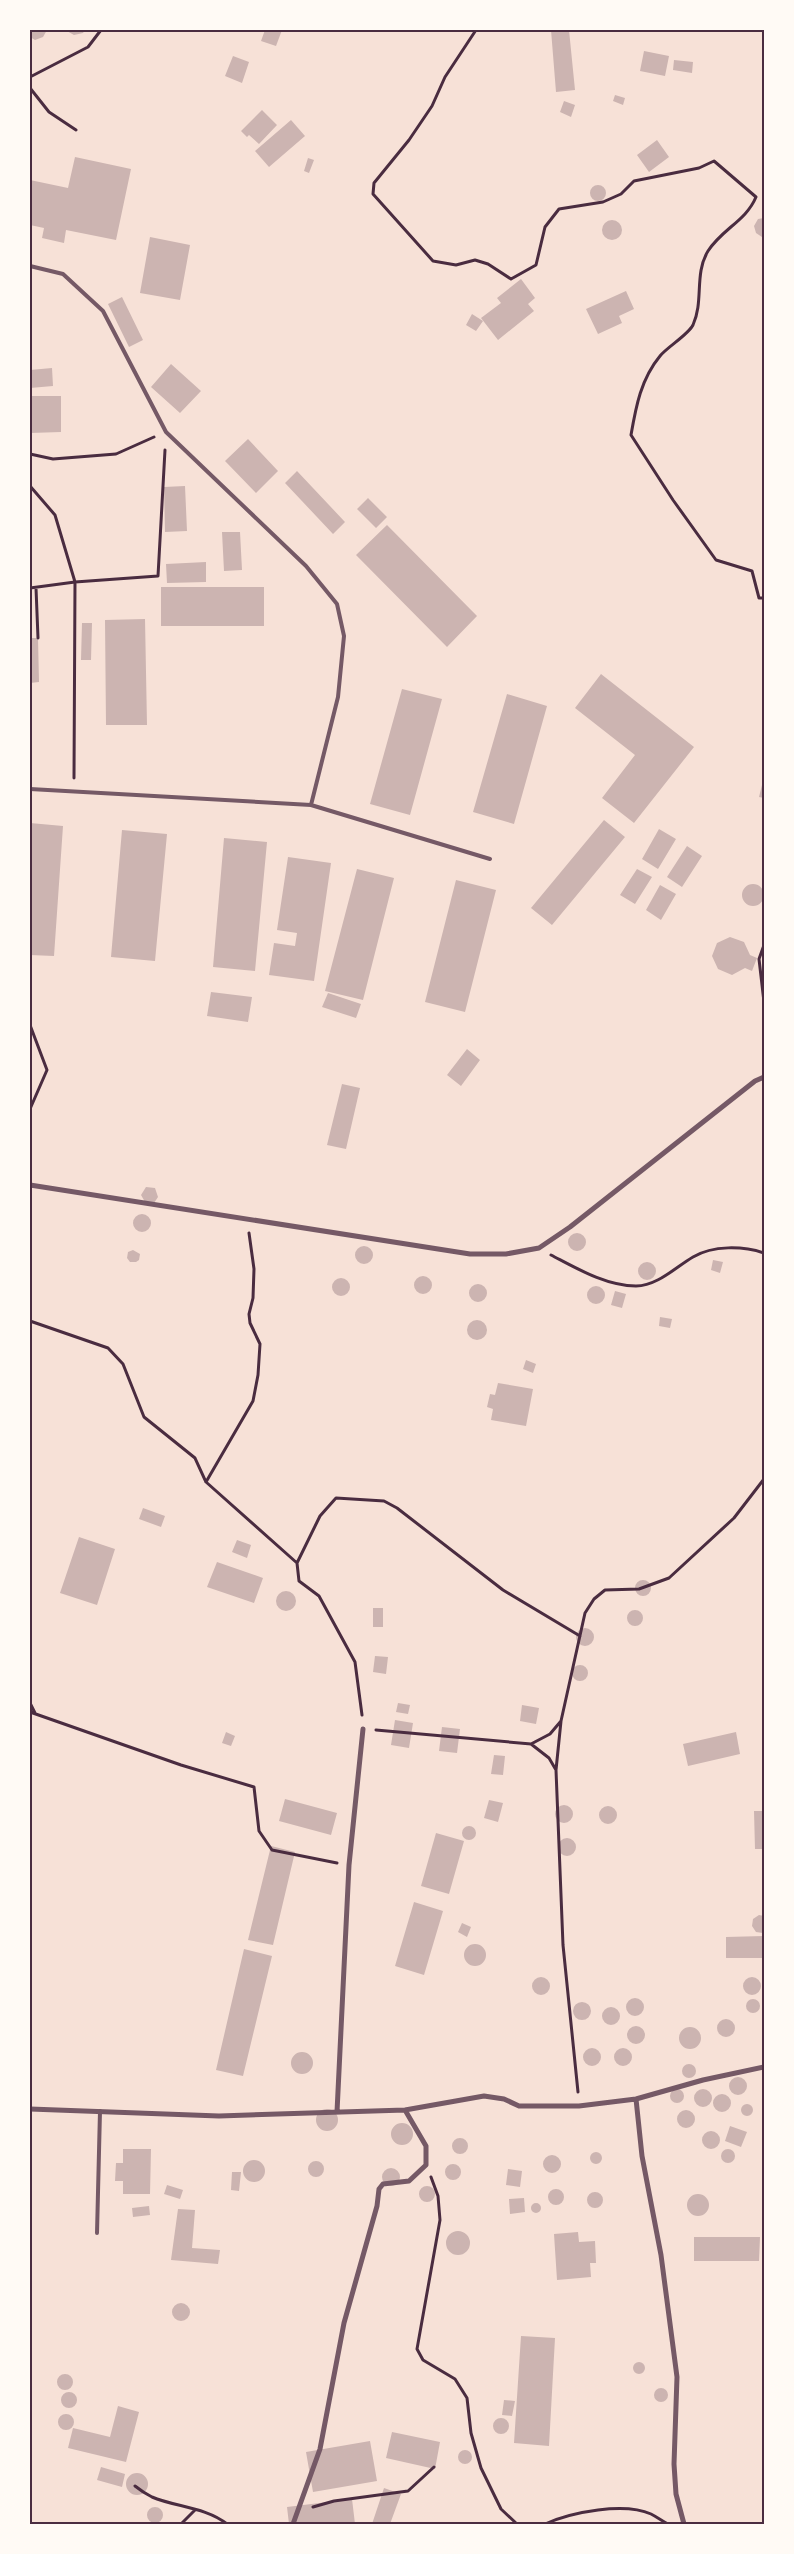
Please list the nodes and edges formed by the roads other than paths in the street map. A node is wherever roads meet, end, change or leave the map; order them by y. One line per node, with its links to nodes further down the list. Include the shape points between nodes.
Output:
1 (30, 266): 3 (lane, via 63,274 103,311 166,432 306,566 337,604 344,636 338,697)
2 (30, 789): 3 (lane)
3 (311, 805): 4 (lane)
4 (490, 858)
5 (764, 1077): 6 (street, via 570,1227 539,1248 506,1254 470,1254)
6 (30, 1185)
7 (363, 1729): 13 (street, via 349,1865)
8 (764, 2067): 9 (street)
9 (636, 2099): 11 (street, via 579,2106 519,2106 504,2099 484,2096); 16 (street, via 677,2377 674,2464 676,2494)
10 (30, 2109): 12 (street)
11 (405, 2110): 13 (street); 15 (street, via 426,2146 426,2165 409,2181 383,2184 379,2189 344,2323 320,2449)
12 (100, 2111): 13 (street, via 219,2116); 14 (lane)
13 (337, 2112)
14 (97, 2234)
15 (293, 2524)
16 (684, 2524)

